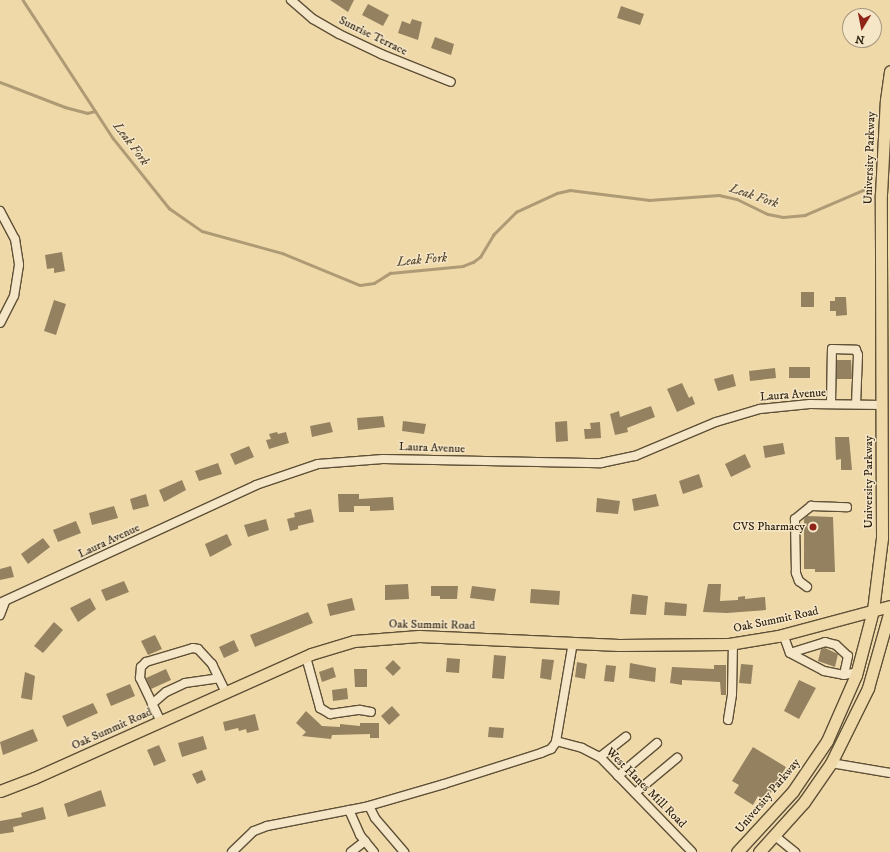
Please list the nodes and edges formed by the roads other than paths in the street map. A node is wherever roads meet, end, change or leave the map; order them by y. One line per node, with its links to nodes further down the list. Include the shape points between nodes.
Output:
1 (291, 0): 3 (street, Sunrise Terrace, via 313,19 339,34)
2 (890, 71): 5 (main road, University Parkway, via 881,194)
3 (451, 82)
4 (0, 211): 6 (street, via 15,239 19,265 14,296)
5 (888, 315): 9 (main road, University Parkway)
6 (0, 323)
7 (831, 404): 8 (street, Laura Avenue); 8 (street, via 832,349 856,350); 12 (street, Laura Avenue, via 779,406 754,410 716,422 650,451 601,463 383,459 318,464 256,485)
8 (856, 404): 9 (street, Laura Avenue)
9 (882, 405): 14 (main road, University Parkway, via 882,538)
10 (847, 507): 11 (street, via 811,506 795,519 796,573 799,581)
11 (807, 587)
12 (3, 602): 16 (street)
13 (890, 606): 14 (main road, Oak Summit Road)
14 (873, 610): 17 (main road, Oak Summit Road); 22 (main road, University Parkway)
15 (890, 610): 35 (main road, via 868,688)
16 (0, 615)
17 (783, 634): 19 (main road, Oak Summit Road); 20 (street)
18 (573, 642): 19 (main road, Oak Summit Road, via 619,645); 21 (main road, Oak Summit Road, via 382,637 354,641); 31 (street)
19 (733, 643): 28 (street, via 732,694)
20 (790, 653): 23 (street, via 824,671); 23 (street, via 825,642 836,645 848,656)
21 (306, 657): 25 (main road, Oak Summit Road); 27 (street, via 320,708 330,714 360,710)
22 (857, 672): 23 (street); 49 (main road, University Parkway, via 845,703 817,758 793,791)
23 (844, 675)
24 (219, 678): 25 (street); 26 (street, via 185,683 166,692); 26 (street, via 212,664 198,649 193,648 146,662 140,667 140,678)
25 (226, 693): 29 (main road, Oak Summit Road)
26 (152, 704): 29 (street)
27 (371, 712)
28 (728, 720)
29 (161, 722): 38 (main road, Oak Summit Road)
30 (626, 737): 33 (street)
31 (556, 741): 33 (street, West Hanes Mill Road, via 582,748); 40 (street, via 550,749 541,753)
32 (657, 743): 37 (street)
33 (600, 757): 37 (street, West Hanes Mill Road)
34 (677, 758): 39 (street)
35 (831, 763): 36 (street); 42 (main road, via 804,802)
36 (890, 773)
37 (618, 776): 39 (street, West Hanes Mill Road)
38 (0, 791)
39 (635, 793): 48 (street, West Hanes Mill Road)
40 (368, 806): 41 (street); 47 (street)
41 (349, 810): 43 (street); 44 (street, via 254,831)
42 (775, 836): 50 (main road); 51 (street)
43 (364, 840): 45 (street); 46 (street)
44 (232, 852)
45 (351, 852)
46 (374, 852)
47 (404, 852)
48 (692, 852)
49 (737, 852)
50 (759, 852)
51 (795, 852)

